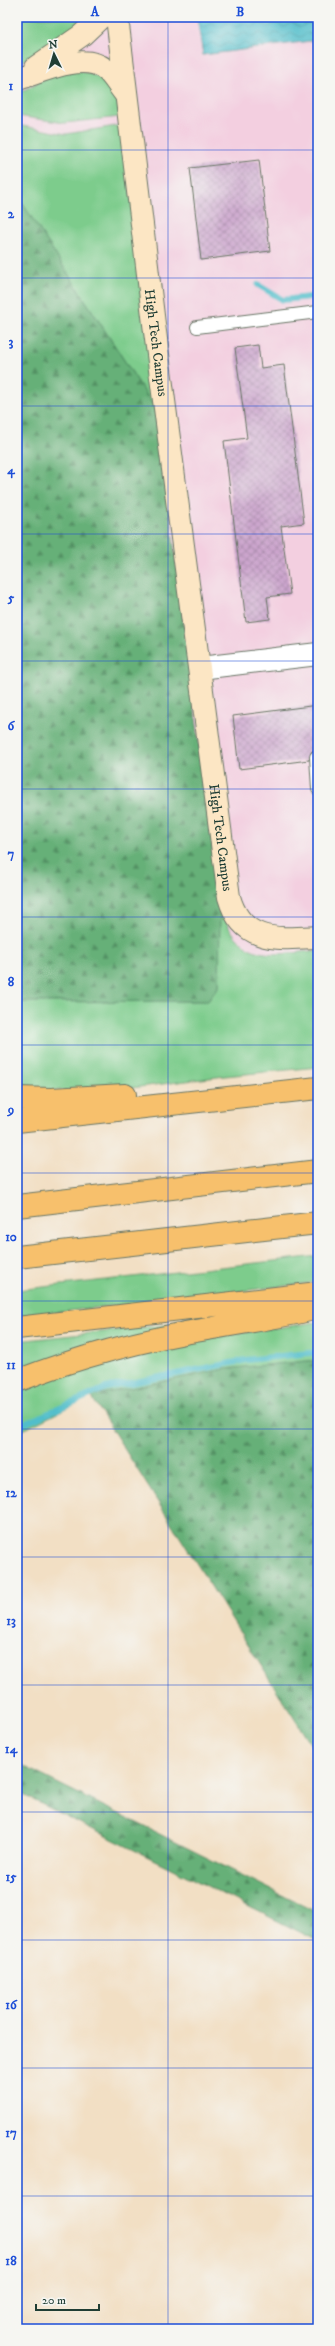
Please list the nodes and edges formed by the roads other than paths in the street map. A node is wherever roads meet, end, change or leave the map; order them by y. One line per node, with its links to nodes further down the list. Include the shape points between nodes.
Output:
1 (101, 17): 3 (street, via 82,35)
2 (117, 17): 4 (street, High Tech Campus)
3 (19, 79): 4 (street, via 59,65 83,61 104,68)
4 (126, 96): 8 (street, High Tech Campus)
5 (318, 312): 6 (lane)
6 (197, 327)
7 (318, 654): 8 (street)
8 (200, 668): 11 (street, High Tech Campus, via 232,909 239,921 258,934 272,939)
9 (316, 757): 10 (lane)
10 (318, 789)
11 (318, 937)
12 (318, 1088): 13 (highway)
13 (238, 1095): 14 (highway, via 218,1087 111,1096); 15 (highway)
14 (17, 1098)
15 (17, 1120)
16 (318, 1171): 17 (highway)
17 (17, 1206)
18 (318, 1223): 19 (highway)
19 (17, 1257)
20 (318, 1293): 22 (highway)
21 (318, 1308): 23 (highway, via 278,1318 130,1345 64,1362)
22 (17, 1328)
23 (17, 1381)

